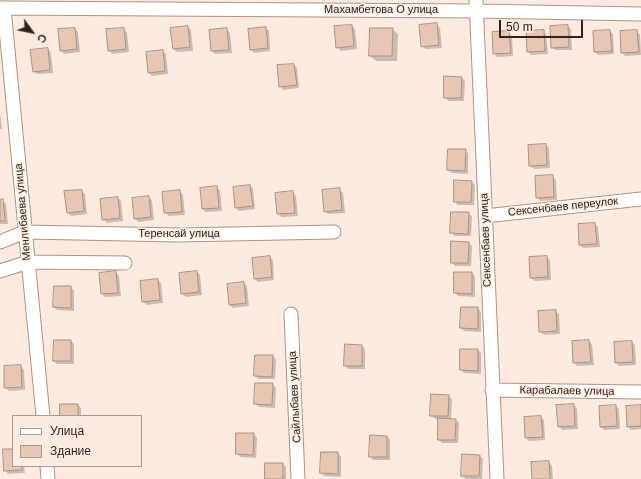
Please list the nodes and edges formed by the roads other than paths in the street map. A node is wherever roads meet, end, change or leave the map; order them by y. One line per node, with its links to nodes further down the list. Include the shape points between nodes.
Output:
1 (476, 6): 2 (street, Махамбетова О улица); 3 (street, Махамбетова О улица); 5 (street, Сексенбаев улица)
2 (2, 8): 6 (street, Менлибаева улица)
3 (641, 14)
4 (641, 199): 5 (street, Сексенбаев переулок)
5 (485, 216): 13 (street, Сексенбаев улица)
6 (25, 232): 7 (street, Теренсай улица, via 178,235); 8 (street); 9 (street, Менлибаева улица)
7 (334, 232)
8 (0, 242)
9 (28, 262): 10 (street); 11 (street); 15 (street, Менлибаева улица)
10 (125, 263)
11 (0, 271)
12 (291, 314): 18 (street, Сайлыбаев улица)
13 (492, 390): 14 (street, Карабалаев улица); 19 (street, Сексенбаев улица)
14 (641, 392)
15 (43, 415)
16 (47, 467): 17 (street)
17 (48, 479)
18 (298, 479)
19 (497, 479)

